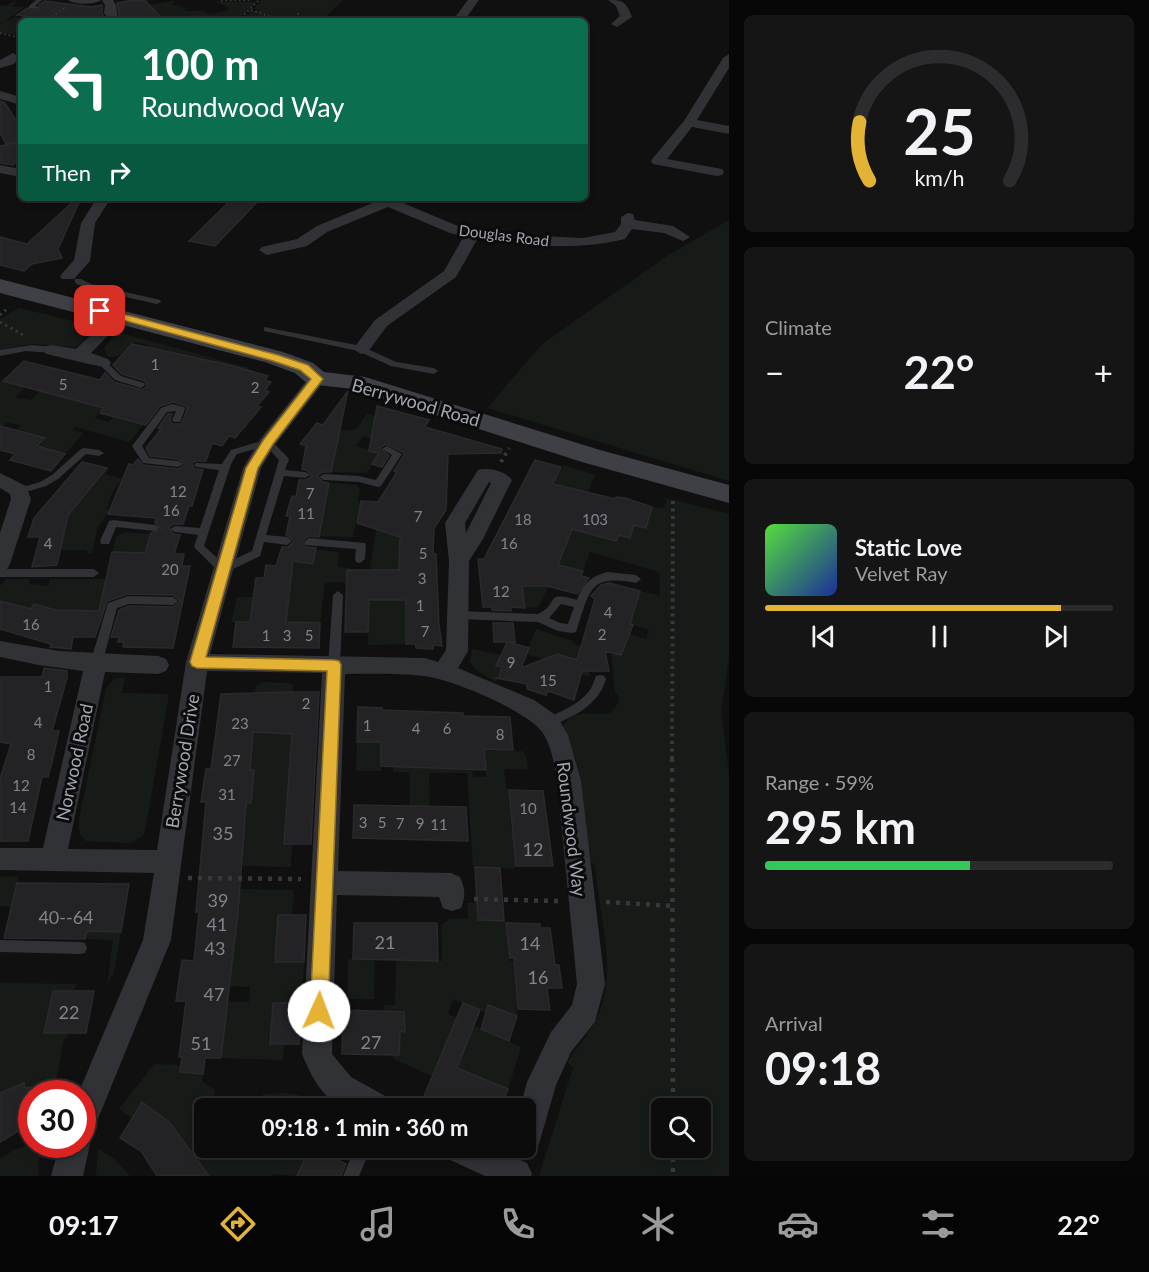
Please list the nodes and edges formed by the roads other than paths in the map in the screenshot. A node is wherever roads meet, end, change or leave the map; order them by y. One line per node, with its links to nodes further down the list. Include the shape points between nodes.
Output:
1 (39, 0): 7 (lane, via 31,7)
2 (74, 0): 3 (street)
3 (96, 0)
4 (107, 0): 8 (street)
5 (474, 0): 9 (street)
6 (613, 0): 10 (street, via 621,4 626,17)
7 (36, 8)
8 (113, 18)
9 (460, 18)
10 (617, 24)
11 (727, 63): 14 (street)
12 (0, 95): 13 (street)
13 (18, 100)
14 (689, 123): 15 (street); 18 (street, via 652,160)
15 (729, 130)
16 (0, 169): 17 (street)
17 (18, 172)
18 (717, 172)
19 (102, 201): 25 (street, via 88,223 82,261)
20 (381, 201): 24 (street, via 302,243)
21 (385, 201): 22 (street, Douglas Road, via 455,230)
22 (473, 233): 23 (street, Douglas Road, via 583,243 620,236 628,220 668,229); 30 (street, via 450,274 381,323)
23 (683, 237)
24 (267, 250)
25 (66, 278): 27 (lane)
26 (0, 286): 28 (street, Berrywood Road)
27 (156, 302)
28 (119, 316): 33 (street); 36 (street, Berrywood Road, via 274,357 304,368)
29 (267, 328): 30 (lane)
30 (361, 349): 35 (lane, via 394,364)
31 (52, 350): 32 (lane, via 16,349); 33 (street)
32 (0, 353)
33 (80, 355): 34 (street)
34 (102, 363): 37 (lane, via 118,378)
35 (434, 371)
36 (317, 379): 39 (street, Berrywood Drive); 50 (street, Berrywood Road, via 356,382 591,456)
37 (141, 385)
38 (177, 420): 42 (lane, via 182,409 164,410 137,446 146,461)
39 (268, 442): 44 (lane, via 234,452); 45 (lane, via 284,459); 61 (street, Berrywood Drive, via 252,468)
40 (387, 450): 47 (lane, via 396,454 378,484)
41 (99, 453): 49 (lane, via 84,451 55,477)
42 (178, 464)
43 (199, 465): 44 (lane)
44 (225, 467): 53 (lane)
45 (280, 472): 46 (lane); 54 (lane)
46 (305, 475)
47 (324, 477)
48 (0, 479): 49 (street)
49 (19, 491): 60 (street, via 21,499)
50 (729, 494)
51 (156, 528): 55 (lane, via 113,523)
52 (175, 529): 53 (lane)
53 (204, 532): 61 (lane, via 199,547)
54 (261, 538): 56 (lane); 61 (lane, via 256,553)
55 (105, 541)
56 (287, 541)
57 (309, 542): 58 (lane, via 361,546)
58 (360, 559)
59 (459, 561): 68 (street)
60 (0, 564)
61 (223, 569): 71 (street, Berrywood Drive)
62 (0, 573): 63 (lane)
63 (94, 573)
64 (636, 579): 67 (lane, via 612,574 598,579 588,585)
65 (338, 595): 74 (lane)
66 (173, 601): 72 (lane, via 128,600 112,606)
67 (580, 605): 69 (lane, via 559,599 549,614); 69 (lane, via 572,629)
68 (458, 615): 69 (lane); 75 (street, via 457,651)
69 (539, 618)
70 (0, 649): 72 (street, via 36,658)
71 (197, 662): 74 (street); 80 (street, Berrywood Drive)
72 (96, 664): 73 (street); 79 (street, Norwood Road)
73 (158, 665)
74 (334, 665): 75 (street, via 425,666); 81 (street)
75 (445, 670): 77 (street, via 525,707)
76 (600, 679): 77 (lane, via 594,693)
77 (548, 722): 87 (street, Roundwood Way, via 565,759 591,984 585,1012 561,1042)
78 (0, 859): 79 (street)
79 (53, 860): 80 (street)
80 (176, 870): 85 (street, Berrywood Drive, via 157,940)
81 (323, 881): 82 (street, via 451,885); 86 (street, via 317,1054 322,1070)
82 (452, 899)
83 (0, 946): 84 (lane)
84 (80, 948)
85 (96, 1086)
86 (353, 1098)
87 (536, 1106)
88 (72, 1158): 92 (street)
89 (359, 1158): 93 (lane)
90 (492, 1158): 91 (street)
91 (518, 1166)
92 (67, 1176)
93 (351, 1176)

